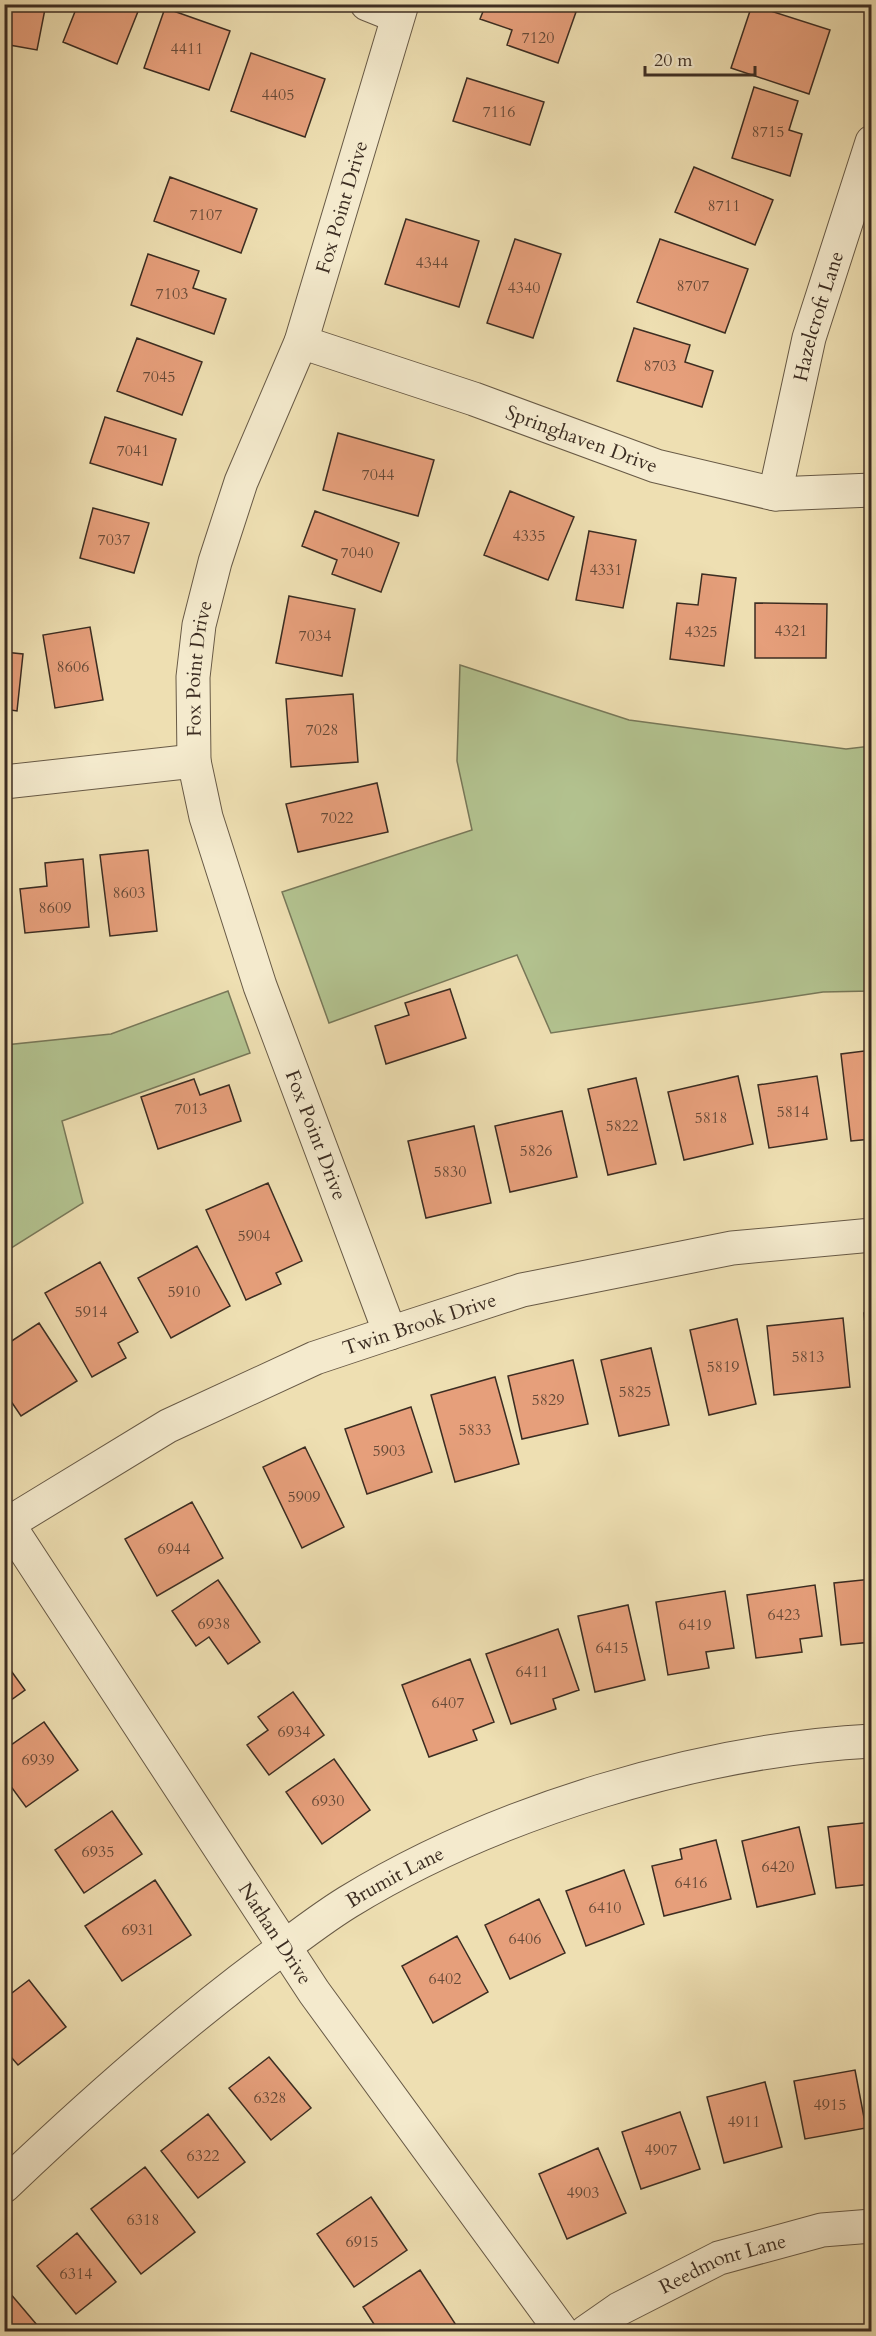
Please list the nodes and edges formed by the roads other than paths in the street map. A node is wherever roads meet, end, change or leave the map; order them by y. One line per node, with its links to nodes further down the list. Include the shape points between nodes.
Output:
1 (367, 4): 2 (street)
2 (400, 10): 4 (street, Fox Point Drive)
3 (872, 142): 6 (street, Hazelcroft Lane, via 809,338)
4 (301, 342): 6 (street, Springhaven Drive, via 474,399 656,466); 7 (street, Fox Point Drive, via 241,482 215,562 199,625 193,677)
5 (872, 490): 6 (street, Springhaven Drive)
6 (775, 494)
7 (194, 760): 8 (street); 10 (street, Fox Point Drive, via 206,817 260,986)
8 (4, 782)
9 (872, 1234): 10 (street, Twin Brook Drive, via 732,1248 534,1288)
10 (390, 1333): 11 (street, Twin Brook Drive, via 315,1358 168,1426)
11 (6, 1525): 13 (street, Nathan Drive)
12 (872, 1741): 13 (street, Brumit Lane, via 754,1754 669,1772 575,1800 421,1862 347,1902)
13 (285, 1947): 14 (street, Brumit Lane, via 130,2069); 16 (street, Nathan Drive)
14 (4, 2186)
15 (872, 2226): 17 (street, Reedmont Lane, via 822,2230 719,2258 619,2309)
16 (562, 2331)
17 (586, 2331)

